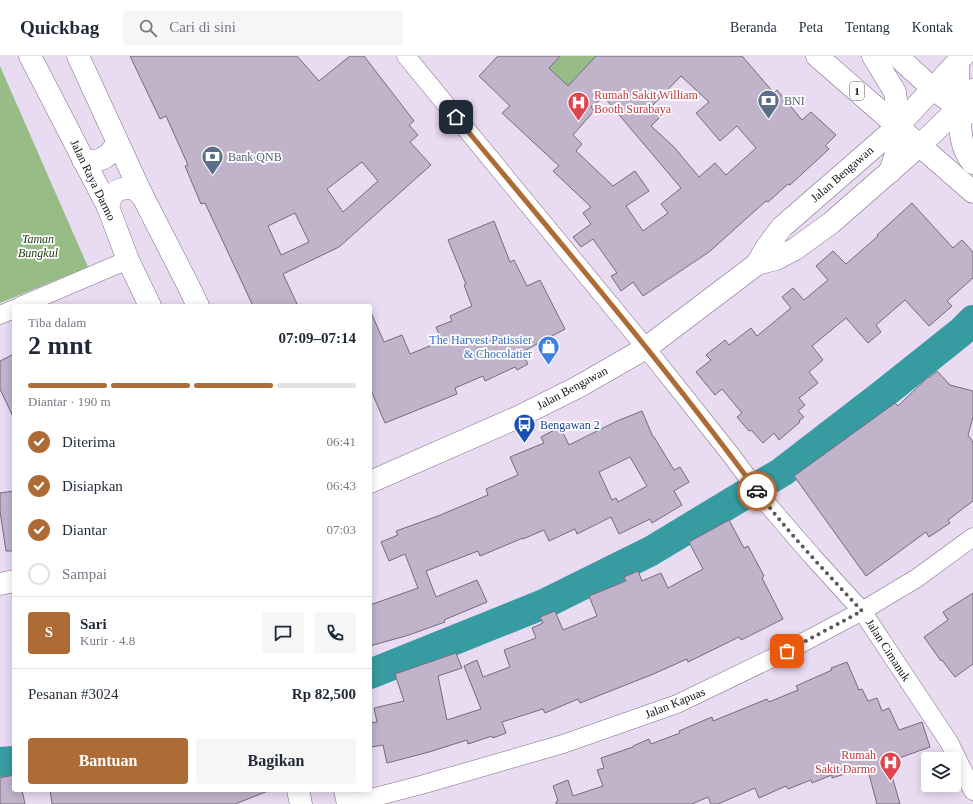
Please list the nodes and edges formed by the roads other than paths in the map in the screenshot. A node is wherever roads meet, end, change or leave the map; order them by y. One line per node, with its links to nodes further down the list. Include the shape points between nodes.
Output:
1 (30, 56): 13 (main road, Jalan Raya Darmo)
2 (78, 56): 11 (main road)
3 (406, 56): 26 (street, Jalan Cimanuk)
4 (816, 56): 10 (main road, 1)
5 (873, 56): 10 (main road, via 895,92)
6 (897, 56): 8 (main road)
7 (960, 59): 8 (main road, Jalan Bengawan); 9 (main road)
8 (933, 89): 9 (main road); 10 (main road, Jalan Bengawan)
9 (969, 105): 12 (main road, Jalan Bengawan); 14 (main road, via 960,129 964,147)
10 (896, 126): 12 (main road, 1); 15 (main road, via 897,144); 20 (main road, Jalan Bengawan, via 782,227)
11 (117, 141): 13 (main road, via 107,157 97,161); 17 (main road)
12 (919, 146): 15 (main road, Jalan Bengawan); 16 (main road, 1)
13 (83, 160): 18 (main road, Jalan Raya Darmo)
14 (973, 163)
15 (890, 172): 20 (main road, Jalan Bengawan, via 831,223 795,249 776,259)
16 (973, 192)
17 (142, 195): 18 (main road, via 133,188 120,189 112,194); 23 (main road)
18 (108, 207): 19 (main road, Jalan Raya Darmo)
19 (128, 260): 21 (street); 22 (main road, Jalan Raya Darmo)
20 (757, 264): 26 (main road, Jalan Bengawan)
21 (25, 304)
22 (149, 304)
23 (197, 304)
24 (12, 310): 25 (street)
25 (0, 315)
26 (646, 348): 27 (main road, Jalan Bengawan, via 578,387 516,418); 31 (street, Jalan Cimanuk, via 768,505)
27 (372, 481)
28 (973, 537): 31 (street, Jalan Kapuas, via 917,578)
29 (12, 581): 30 (main road)
30 (0, 584)
31 (862, 611): 32 (street, Jalan Cimanuk, via 949,742); 36 (street, Jalan Kapuas, via 787,651 677,704 563,744)
32 (973, 790)
33 (298, 792): 35 (main road)
34 (345, 792): 36 (main road)
35 (301, 804)
36 (348, 804)

